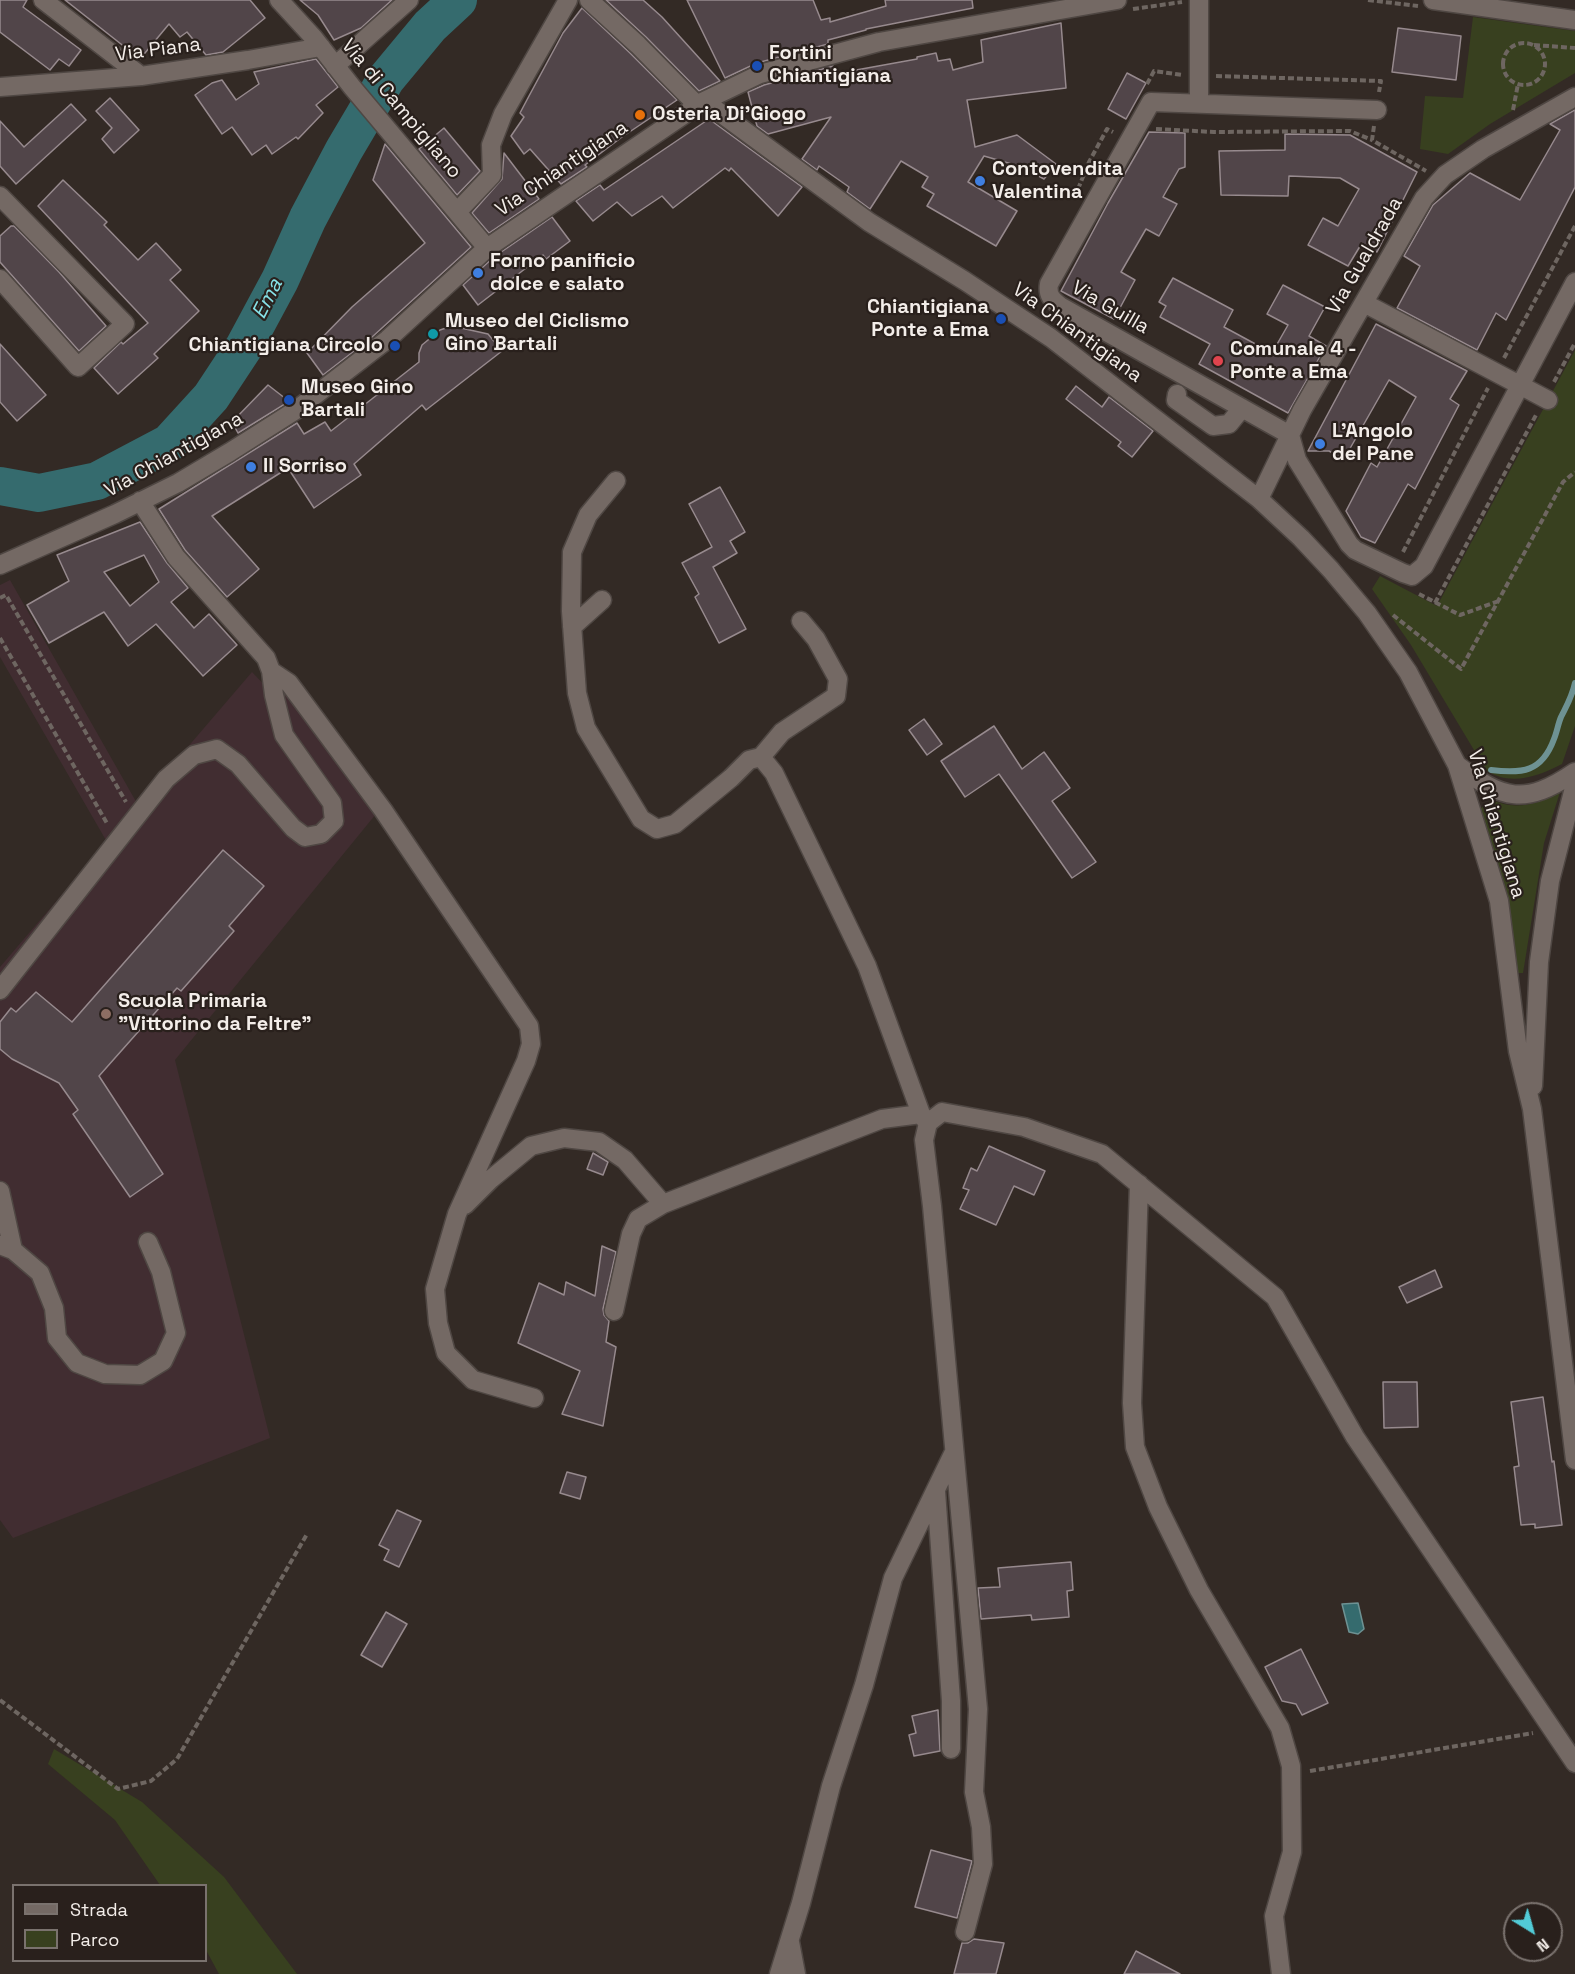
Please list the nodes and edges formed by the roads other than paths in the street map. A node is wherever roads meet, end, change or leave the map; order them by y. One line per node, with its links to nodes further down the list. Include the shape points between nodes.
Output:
1 (43, 0): 12 (street)
2 (279, 0): 10 (street, Via di Campigliano)
3 (410, 0): 11 (street)
4 (568, 0): 19 (street, via 503,114 491,145 492,175)
5 (589, 0): 15 (street)
6 (1117, 0): 15 (street, via 879,42 760,74)
7 (1199, 0): 16 (street)
8 (1433, 0): 9 (street)
9 (1575, 20)
10 (321, 47): 11 (street, Via di Campigliano); 12 (street, Via Piana)
11 (335, 66): 19 (street, Via di Campigliano)
12 (141, 76): 13 (street, Via Piana)
13 (0, 87)
14 (1575, 97): 23 (street, Via Gualdrada, via 1484,149 1434,186)
15 (701, 103): 20 (street, Via Chiantigiana); 30 (street, Via Chiantigiana, via 868,222 1051,338)
16 (1199, 103): 17 (street, Via Guilla); 27 (street, Via Guilla, via 1151,102 1047,292 1060,306)
17 (1377, 110)
18 (3, 208): 21 (street, via 125,324 78,367)
19 (457, 212): 20 (street, Via di Campigliano)
20 (486, 248): 31 (street, Via Chiantigiana, via 388,339 336,381 230,452)
21 (0, 279)
22 (1575, 282): 24 (street)
23 (1364, 303): 24 (street); 28 (street, Via Gualdrada)
24 (1520, 385): 26 (street); 28 (street, via 1424,566 1412,576 1349,544 1297,460)
25 (1177, 394): 27 (street, via 1176,400 1213,426 1229,424)
26 (1547, 399)
27 (1242, 408): 28 (street, Via Guilla)
28 (1290, 435): 30 (street, Via Gualdrada)
29 (616, 481): 35 (street, via 588,515 572,552)
30 (1259, 499): 38 (street, Via Chiantigiana, via 1331,570 1379,629 1408,672)
31 (140, 501): 32 (street, Via Chiantigiana); 36 (street, via 176,557 266,658)
32 (0, 566)
33 (602, 600): 35 (street)
34 (801, 621): 37 (street, via 838,679 836,696 782,732)
35 (572, 627): 37 (street, via 577,693 586,728 641,819 657,829 675,824 749,760)
36 (272, 671): 41 (street, via 284,735 332,803 334,821 321,834 305,837 238,764 217,749 194,755 166,779); 47 (street, via 290,682 377,800 528,1026 531,1044 526,1061)
37 (761, 758): 43 (street, via 774,773 867,966)
38 (1457, 765): 39 (street, via 1486,786 1509,794 1548,788); 42 (street, Via Chiantigiana, via 1499,901 1518,1051)
39 (1575, 772)
40 (1575, 784): 42 (street, via 1550,881 1540,950)
41 (0, 990)
42 (1532, 1109): 53 (street, Via Chiantigiana)
43 (925, 1119): 44 (street, via 942,1112 1024,1127 1102,1154); 46 (street, via 882,1119); 52 (street)
44 (1139, 1184): 56 (street, via 1275,1297 1355,1437); 61 (street, via 1132,1402 1135,1447 1158,1507 1199,1590 1280,1728 1291,1766 1292,1852 1274,1916)
45 (0, 1191): 49 (street)
46 (663, 1204): 47 (street, via 625,1160 599,1142 564,1138 531,1146); 50 (street, via 638,1219 631,1234)
47 (457, 1214): 51 (street, via 435,1289 446,1353 473,1380)
48 (148, 1242): 49 (street, via 161,1272 176,1333 163,1361 140,1376 105,1374 77,1364 57,1338 54,1308 40,1273)
49 (7, 1247)
50 (614, 1311)
51 (534, 1398)
52 (954, 1452): 54 (street); 57 (street, via 978,1709 974,1792 983,1864)
53 (1575, 1460)
54 (936, 1489): 55 (street); 58 (street, via 893,1578)
55 (951, 1749)
56 (1575, 1763)
57 (965, 1932)
58 (789, 1940): 59 (street); 60 (street)
59 (779, 1974)
60 (796, 1974)
61 (1281, 1974)

